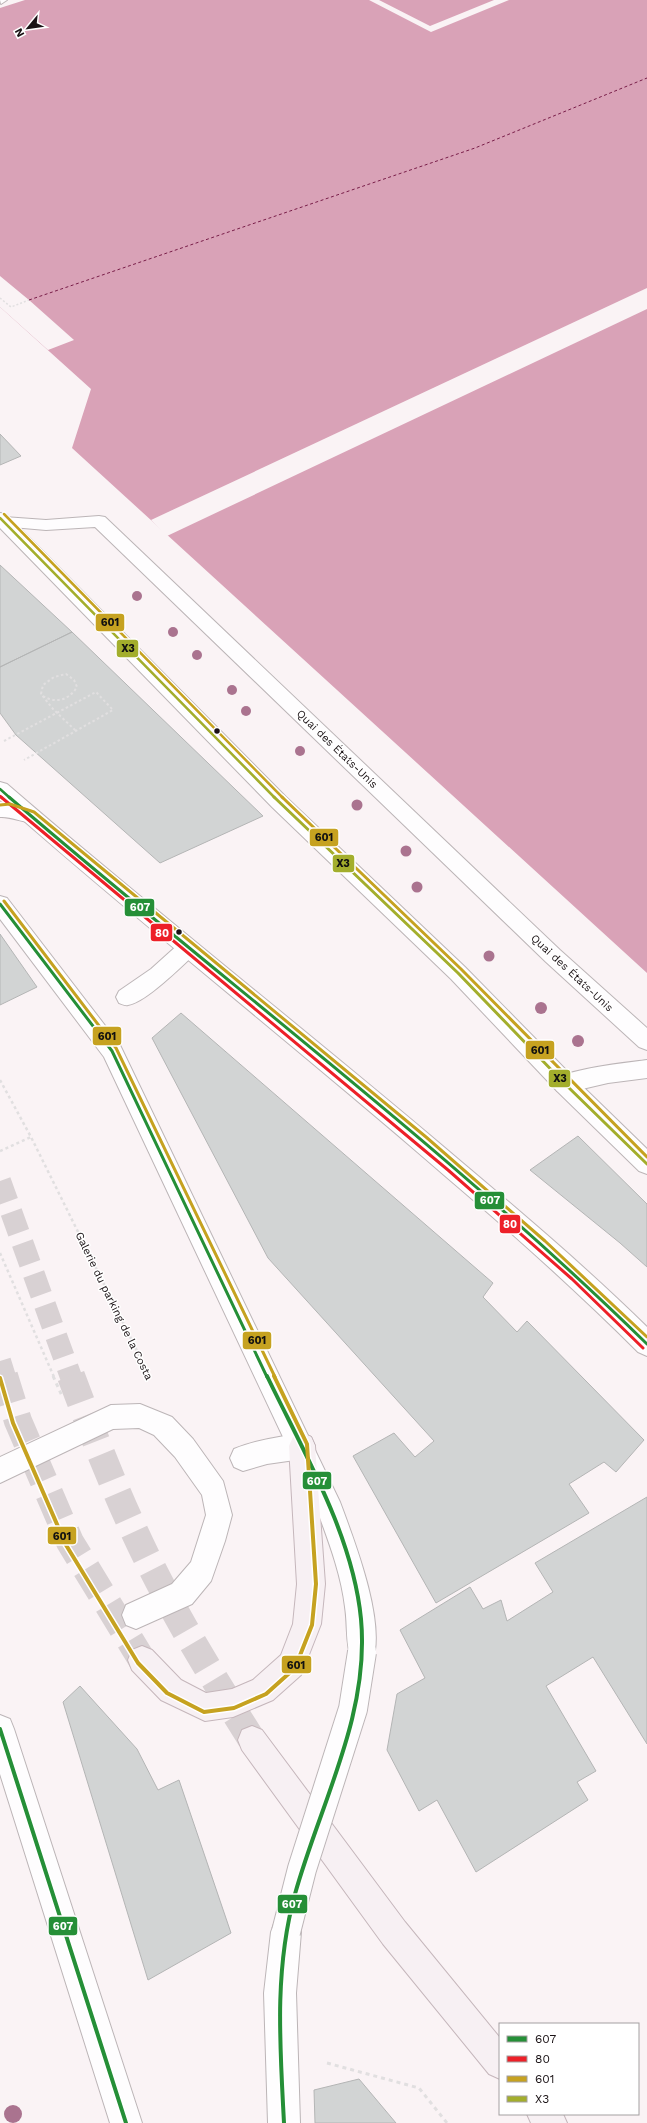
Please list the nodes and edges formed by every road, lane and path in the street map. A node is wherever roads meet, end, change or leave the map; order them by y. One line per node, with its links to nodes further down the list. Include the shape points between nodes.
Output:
1 (0, 298): 2 (path, via 11,307)
2 (28, 300)
3 (2, 520): 15 (main road, Quai des États-Unis, via 46,525 100,521 553,956); 18 (main road, via 225,748 458,973)
4 (43, 696): 4 (path, via 43,686 54,677 66,674 77,683 75,693 62,700 54,701); 5 (path)
5 (56, 714): 6 (path); 6 (path, via 96,692 113,710); 7 (path)
6 (76, 731): 8 (path)
7 (4, 741)
8 (24, 760)
9 (0, 789): 11 (main road)
10 (0, 810): 11 (main road, via 9,809)
11 (31, 816): 13 (main road)
12 (0, 904): 26 (main road, via 112,1050)
13 (188, 948): 14 (main road, via 158,975); 23 (main road, via 423,1141 542,1245)
14 (127, 997)
15 (647, 1041)
16 (647, 1069): 18 (main road, via 608,1074)
17 (0, 1080): 19 (path, Galerie du parking de la Costa)
18 (565, 1084): 21 (main road)
19 (31, 1137): 20 (path); 24 (path, Galerie du parking de la Costa)
20 (0, 1151)
21 (647, 1164)
22 (0, 1253): 25 (path)
23 (647, 1344)
24 (153, 1383)
25 (63, 1398)
26 (302, 1446): 27 (main road, via 267,1451); 30 (main road, via 311,1584 307,1624 291,1664 263,1690 233,1704 205,1707 171,1690); 33 (main road, bridge, via 348,1558 359,1607 362,1652 353,1709 302,1869 286,1932 280,1993)
27 (243, 1458)
28 (0, 1470): 29 (main road, via 111,1417 140,1416 163,1426 184,1448 214,1490 219,1515 212,1541 201,1570 182,1594)
29 (136, 1615)
30 (142, 1660)
31 (0, 1729): 36 (main road)
32 (252, 1740): 34 (main road, via 394,1933)
33 (281, 2050): 37 (main road); 38 (path, via 419,2088)
34 (499, 2061)
35 (544, 2115): 39 (main road)
36 (126, 2123)
37 (284, 2123)
38 (447, 2123)
39 (551, 2123)

